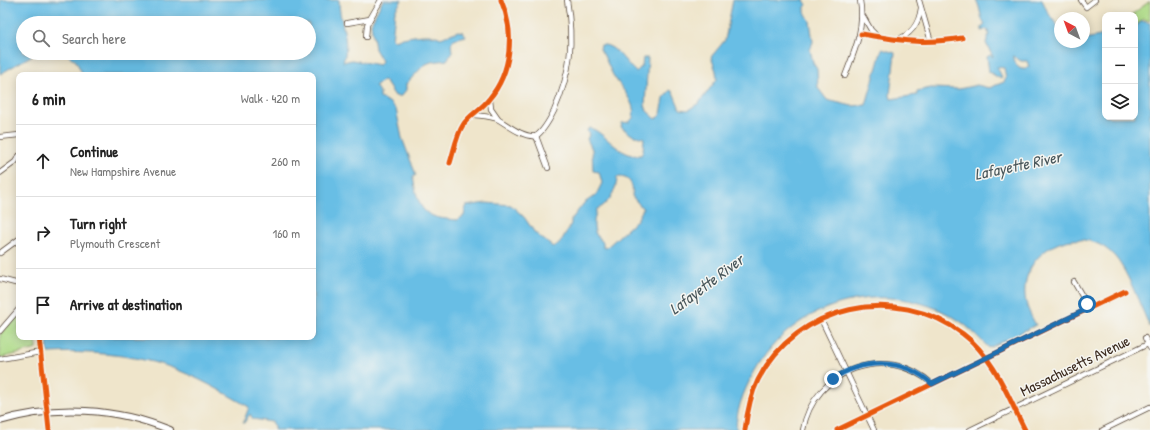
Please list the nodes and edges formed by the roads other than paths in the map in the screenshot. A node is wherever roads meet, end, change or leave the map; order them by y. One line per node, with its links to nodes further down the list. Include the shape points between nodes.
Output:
1 (381, 0): 10 (street)
2 (502, 0): 19 (street, via 507,15 510,45 505,69)
3 (567, 0): 23 (street, via 571,50 564,87 552,115)
4 (860, 0): 9 (street)
5 (919, 0): 8 (street)
6 (1080, 0): 7 (street, via 1086,7)
7 (1095, 0)
8 (921, 8): 16 (street, via 915,27 905,36); 17 (street)
9 (862, 14): 12 (street); 14 (street, via 871,30)
10 (370, 19): 11 (street); 13 (street)
11 (347, 23)
12 (861, 34): 14 (street); 18 (street)
13 (366, 37)
14 (879, 37): 16 (street)
15 (962, 38): 17 (street)
16 (893, 40): 17 (street)
17 (931, 42)
18 (845, 76)
19 (490, 99): 20 (street); 21 (street, via 491,109)
20 (474, 115): 21 (street); 26 (street, via 461,128)
21 (498, 120): 23 (street, via 507,126)
22 (16, 135): 24 (street)
23 (536, 136): 27 (street)
24 (0, 137)
25 (16, 160): 28 (street)
26 (450, 163)
27 (548, 168)
28 (0, 173)
29 (16, 241): 30 (street)
30 (0, 253)
31 (0, 280): 33 (street)
32 (1074, 282): 35 (street)
33 (16, 283)
34 (1125, 291): 35 (street)
35 (1089, 308): 43 (street)
36 (16, 313): 38 (street)
37 (821, 319): 43 (street, via 844,310 869,306 911,309 954,327 975,343); 45 (street); 54 (street, via 787,342 763,371 749,403)
38 (0, 332)
39 (1145, 338): 41 (street, Massachusetts Avenue)
40 (39, 340): 42 (street)
41 (1149, 346): 48 (street, Massachusetts Avenue)
42 (41, 352): 44 (street); 49 (street)
43 (987, 357): 46 (street); 48 (street)
44 (0, 359)
45 (846, 371): 46 (street, via 869,364 892,364 913,370); 50 (street); 55 (street, via 818,395 807,414)
46 (932, 384): 50 (street)
47 (1150, 407): 60 (street)
48 (1014, 409): 58 (street, Massachusetts Avenue); 59 (street)
49 (48, 412): 51 (main road); 52 (street); 53 (main road, via 110,413)
50 (867, 416): 56 (street); 57 (street)
51 (0, 421)
52 (49, 430)
53 (170, 430)
54 (745, 430)
55 (803, 430)
56 (837, 430)
57 (874, 430)
58 (970, 430)
59 (1025, 430)
60 (1103, 430)

